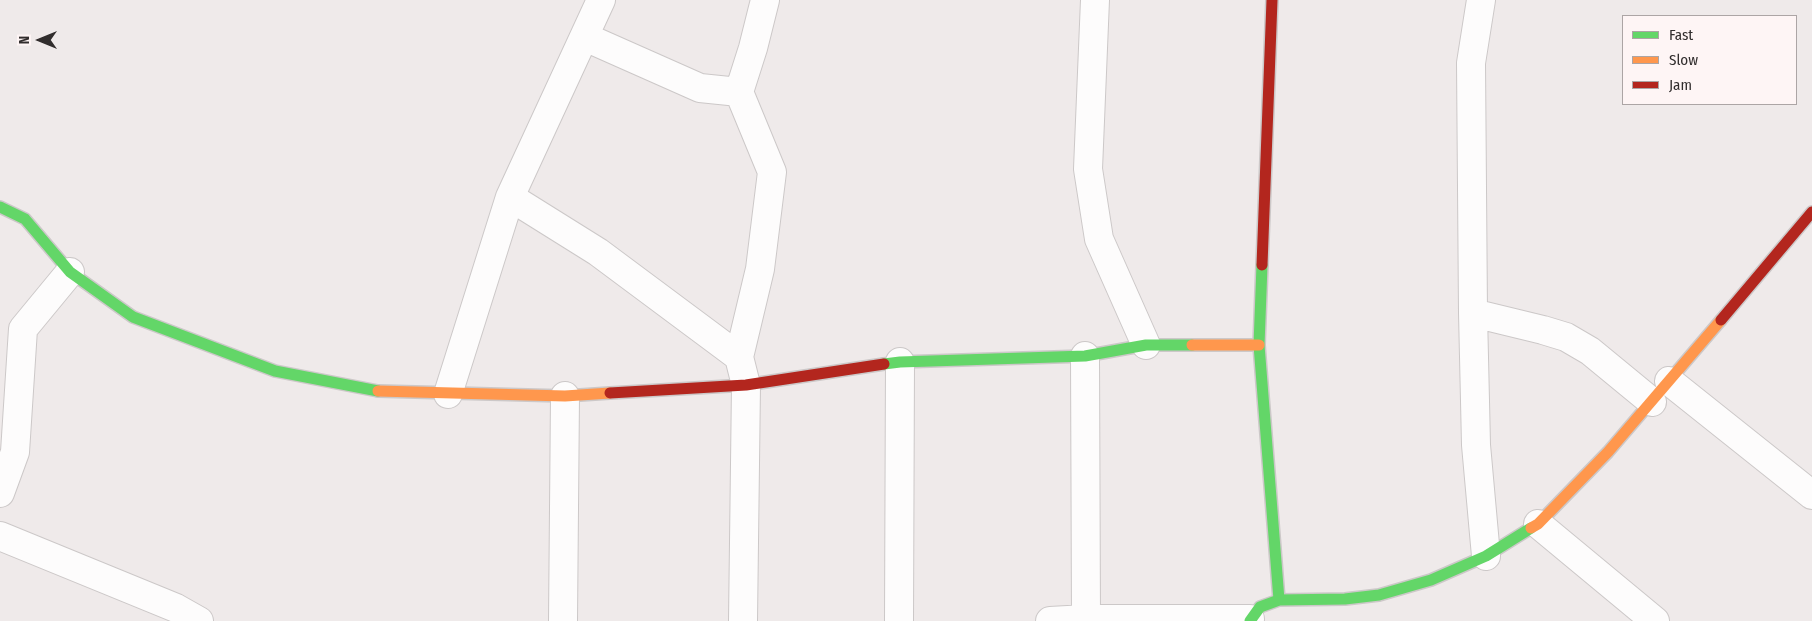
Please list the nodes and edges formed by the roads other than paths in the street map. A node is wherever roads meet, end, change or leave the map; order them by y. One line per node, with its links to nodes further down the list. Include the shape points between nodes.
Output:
1 (601, 0): 6 (street)
2 (765, 0): 7 (street)
3 (1096, 0): 14 (street, via 1088,169 1099,239)
4 (1272, 0): 15 (street)
5 (1481, 0): 12 (street, via 1471,62)
6 (585, 37): 7 (street, via 700,88); 8 (street)
7 (739, 92): 17 (street, via 772,172 760,269)
8 (510, 197): 17 (street, via 598,252); 21 (street)
9 (0, 208): 11 (street, via 25,219)
10 (1811, 215): 19 (street)
11 (70, 272): 13 (street); 21 (street, via 133,316 275,371 372,391)
12 (1473, 313): 23 (street, via 1566,337 1590,351); 28 (street, via 1476,445)
13 (11, 333): 25 (street, via 15,452)
14 (1146, 345): 15 (street); 16 (street)
15 (1259, 345): 29 (street)
16 (1085, 356): 18 (street); 30 (street)
17 (739, 357): 20 (street)
18 (900, 362): 20 (street); 35 (street)
19 (1669, 381): 23 (street); 24 (street)
20 (746, 384): 22 (street); 34 (street)
21 (448, 394): 22 (street)
22 (565, 396): 33 (street)
23 (1652, 402): 26 (street)
24 (1810, 490)
25 (0, 492)
26 (1538, 524): 28 (street); 37 (street)
27 (0, 536): 32 (street, via 176,608)
28 (1486, 556): 29 (street, via 1431,580 1379,595)
29 (1279, 600): 31 (street, via 1260,607)
30 (1086, 618): 31 (street); 36 (street)
31 (1250, 620)
32 (199, 621)
33 (563, 621)
34 (743, 621)
35 (899, 621)
36 (1050, 621)
37 (1655, 621)

